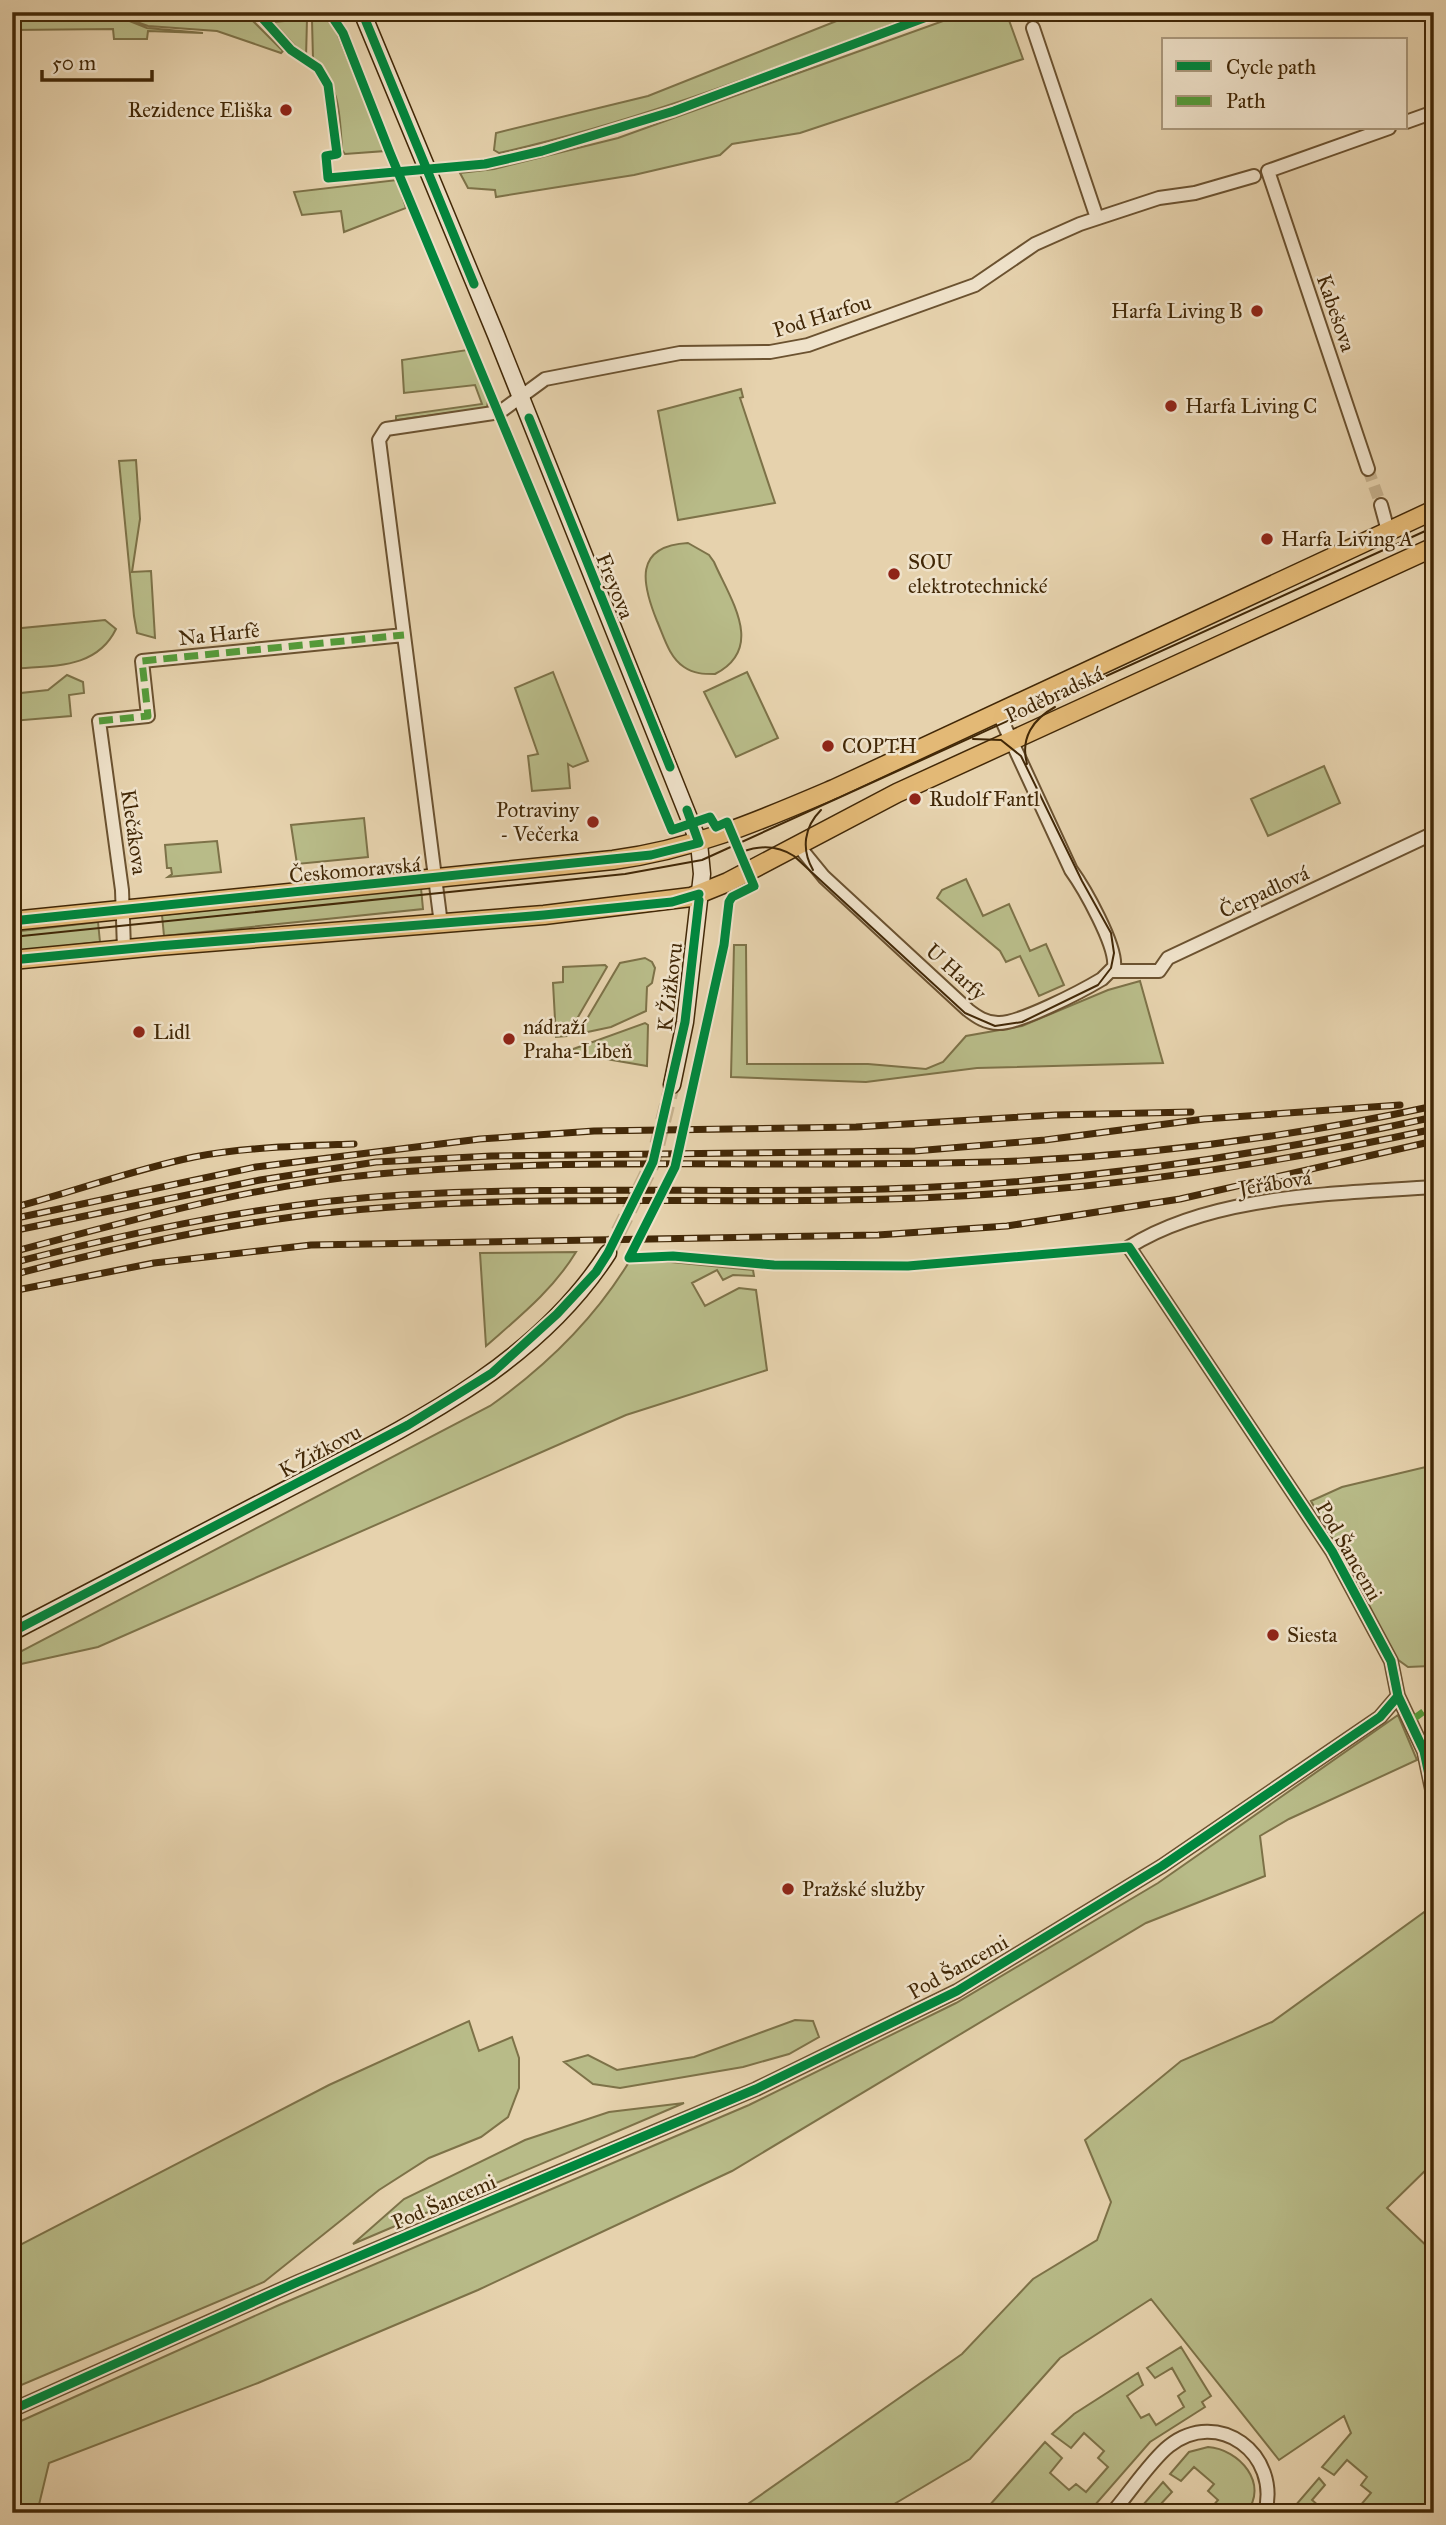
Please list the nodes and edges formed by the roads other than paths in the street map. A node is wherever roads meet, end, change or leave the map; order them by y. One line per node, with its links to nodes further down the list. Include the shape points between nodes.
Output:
1 (362, 12): 8 (main road, Freyova)
2 (1032, 28): 7 (street)
3 (1434, 112): 4 (street)
4 (1408, 121)
5 (1383, 130): 9 (street, Kabešova, via 1268,171)
6 (1254, 176): 7 (street, Pod Harfou)
7 (1097, 218): 8 (street, Pod Harfou, via 1035,244 975,285 808,345 770,352 680,353 545,379)
8 (521, 396): 14 (street, Pod Harfou, via 500,412 386,429 379,440); 19 (main road, Freyova)
9 (1368, 469)
10 (1381, 505): 12 (street)
11 (1434, 510): 12 (main road, Poděbradská)
12 (1388, 531): 15 (main road, Poděbradská)
13 (1434, 547): 17 (main road, Poděbradská)
14 (404, 635): 16 (street, Na Harfě, via 142,660 148,716); 21 (street)
15 (999, 712): 17 (street); 19 (main road, Poděbradská, via 834,789)
16 (99, 721): 23 (street, Klečákova)
17 (1011, 740): 20 (main road, Poděbradská); 28 (street)
18 (1434, 833): 28 (street, Čerpadlová, via 1168,958 1159,971)
19 (699, 843): 21 (main road, Českomoravská, via 651,855); 22 (main road, Freyova)
20 (797, 844): 22 (main road, Poděbradská); 28 (street, U Harfy, via 824,877 984,1020 1018,1019 1099,981)
21 (436, 880): 23 (main road, Českomoravská); 25 (street)
22 (699, 894): 25 (main road, via 623,907); 29 (main road, K Žižkovu, via 685,1022)
23 (123, 909): 24 (main road, Českomoravská); 26 (street, Klečákova)
24 (12, 921)
25 (441, 924): 26 (main road)
26 (124, 949): 27 (main road)
27 (12, 960)
28 (1113, 965)
29 (672, 1085)
30 (1434, 1187): 31 (street, Jeřábová, via 1279,1198 1159,1228)
31 (1129, 1247): 34 (street, Pod Šancemi, via 1332,1551 1391,1661)
32 (608, 1253): 33 (main road, K Žižkovu, via 557,1314 492,1373 408,1425)
33 (12, 1632)
34 (1398, 1696): 35 (street, via 1424,1751); 36 (street, Pod Šancemi, via 1380,1717 1213,1832 957,1991 756,2089 298,2282)
35 (1434, 1799)
36 (12, 2410)
37 (1112, 2513): 38 (street, via 1169,2446 1193,2435 1218,2432 1242,2442 1259,2458 1267,2477)
38 (1265, 2513)

